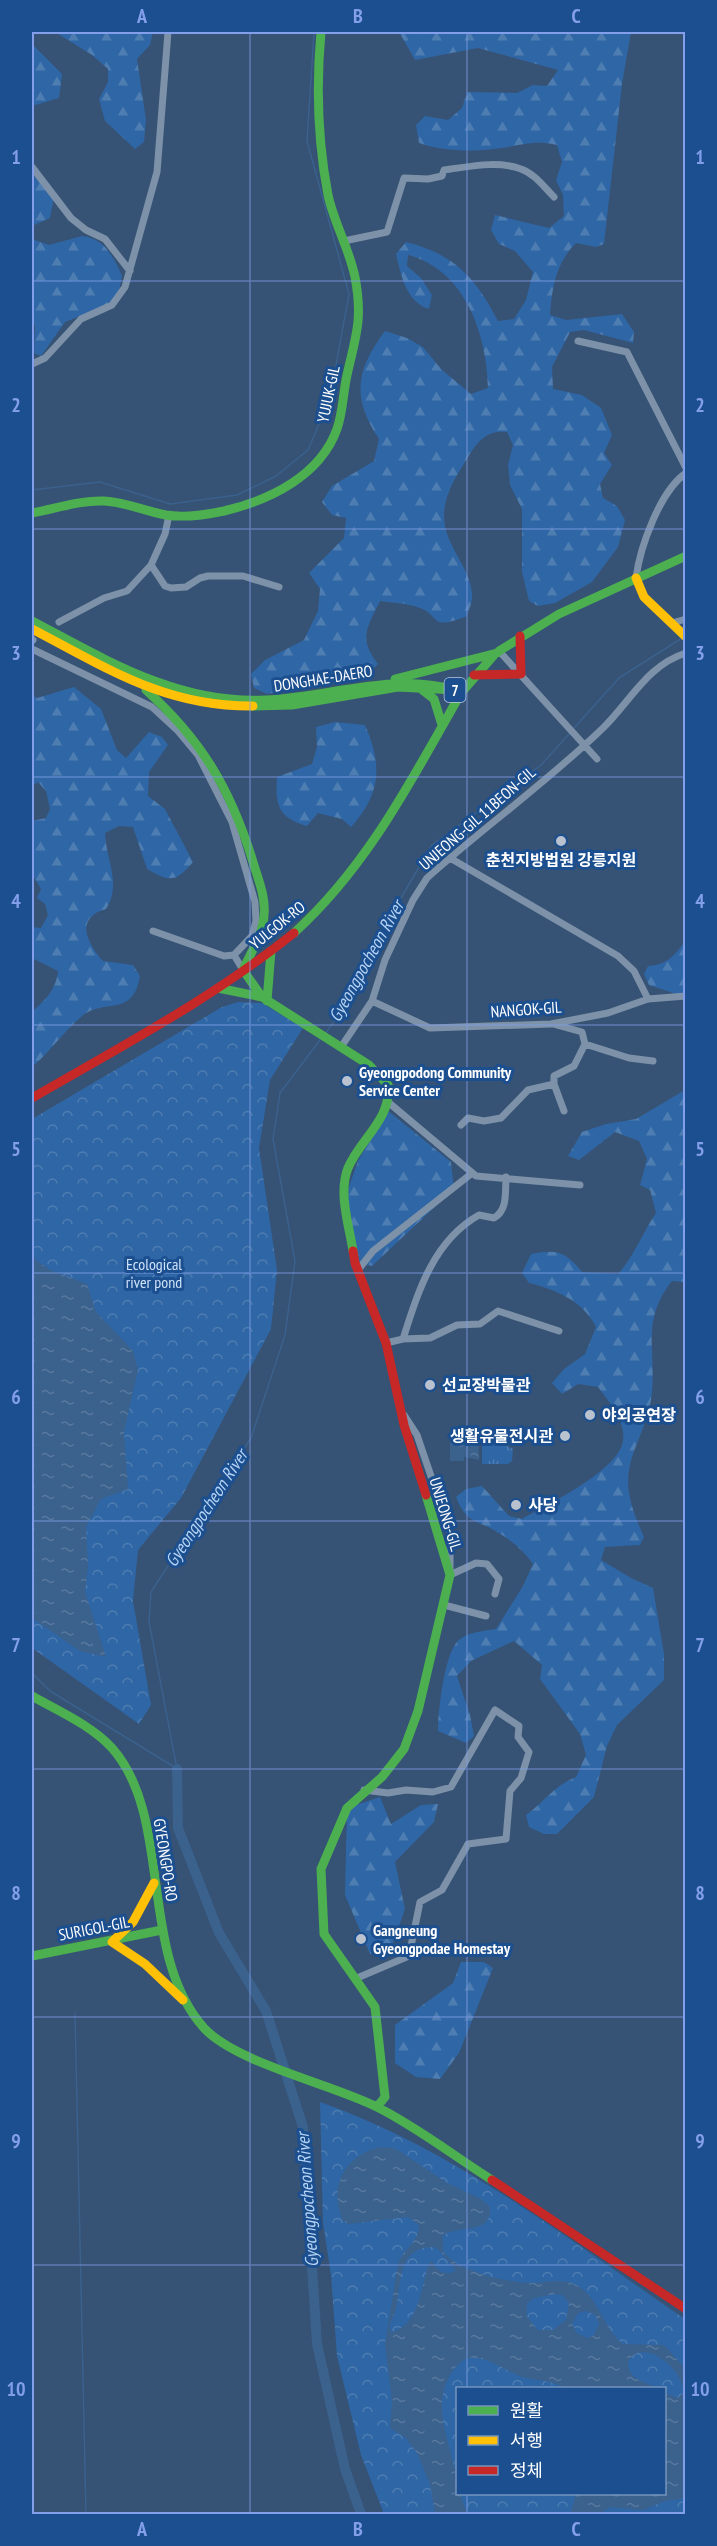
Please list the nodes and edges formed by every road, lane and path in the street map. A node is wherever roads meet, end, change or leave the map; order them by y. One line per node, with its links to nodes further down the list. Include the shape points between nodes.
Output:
1 (168, 32): 6 (street, via 158,172)
2 (321, 32): 5 (main road, YUJUK-GIL, via 319,130 333,220)
3 (32, 167): 6 (street, via 71,218 105,239)
4 (554, 197): 5 (street, via 521,168 484,165 444,170 442,176 428,179 404,178 387,232)
5 (344, 241): 12 (main road, YUJUK-GIL, via 357,297 357,337 337,431 326,449 313,466 283,491 209,514)
6 (130, 271): 8 (street, via 125,288 112,305 81,319 45,358)
7 (578, 341): 9 (street, via 627,352)
8 (32, 364)
9 (686, 468)
10 (686, 473): 16 (street, via 673,482 646,539)
11 (32, 513): 12 (main road, YUJUK-GIL, via 106,501)
12 (169, 515): 15 (street)
13 (686, 548): 16 (main road, 7, via 648,567)
14 (686, 556): 16 (main road, 7)
15 (151, 565): 17 (street, via 165,586 171,588 219,576 243,576); 21 (street, via 127,591 104,598)
16 (636, 578): 22 (main road, via 644,597); 25 (main road, 7)
17 (279, 587)
18 (32, 614): 24 (main road)
19 (686, 619): 22 (street)
20 (32, 621): 24 (main road, DONGHAE-DAERO / 7)
21 (59, 622)
22 (674, 626): 27 (main road)
23 (32, 628): 28 (main road, DONGHAE-DAERO / 7)
24 (57, 634): 35 (main road, DONGHAE-DAERO / 7, via 151,683 205,698 276,701)
25 (520, 636): 30 (main road, 7); 32 (main road)
26 (32, 638): 28 (main road)
27 (686, 638)
28 (65, 645): 34 (main road, DONGHAE-DAERO / 7)
29 (32, 649): 43 (street, via 152,707 198,755 232,822 255,902 252,936)
30 (498, 652): 32 (street); 33 (main road, 7); 35 (main road, 7)
31 (686, 653): 40 (street, UNJEONG-GIL 11BEON-GIL, via 652,671 603,728)
32 (520, 674): 33 (main road); 39 (street)
33 (474, 675): 37 (main road, 7)
34 (139, 684): 36 (main road, DONGHAE-DAERO / 7, via 186,700 242,708); 44 (main road, via 173,712 195,738 215,766 241,819 264,898 264,918)
35 (370, 685): 37 (main road, DONGHAE-DAERO / 7, via 417,682)
36 (418, 687): 37 (main road, DONGHAE-DAERO / 7); 38 (main road, via 434,699)
37 (458, 692): 38 (main road, YULGOK-RO)
38 (442, 725): 42 (main road, YULGOK-RO, via 353,870 327,902)
39 (597, 759)
40 (450, 858): 48 (street, via 618,956 634,971); 49 (street, UNJEONG-GIL 11BEON-GIL, via 427,878 413,900 385,960)
41 (153, 931): 43 (street)
42 (271, 951): 44 (main road, YULGOK-RO); 47 (main road)
43 (234, 956): 44 (street)
44 (243, 970): 45 (main road, YULGOK-RO); 47 (main road)
45 (218, 988): 47 (main road); 55 (main road, YULGOK-RO)
46 (686, 996): 48 (street, NANGOK-GIL)
47 (265, 999): 52 (main road)
48 (648, 999): 50 (street, NANGOK-GIL, via 608,1013)
49 (372, 1001): 50 (street, NANGOK-GIL, via 430,1028); 52 (street, UNJEONG-GIL 11BEON-GIL)
50 (550, 1024): 51 (street, via 582,1032)
51 (585, 1044): 53 (street); 54 (street, via 574,1066 556,1073)
52 (339, 1046): 56 (main road, via 383,1078 388,1085)
53 (653, 1061)
54 (554, 1084): 57 (street); 58 (street, via 528,1090 501,1118 468,1118)
55 (32, 1098)
56 (388, 1102): 59 (street); 62 (main road, UNJEONG-GIL, via 374,1131 348,1168 344,1183)
57 (564, 1111)
58 (460, 1125)
59 (471, 1174): 60 (street); 62 (street, via 373,1251)
60 (506, 1177): 61 (street); 64 (street, via 501,1213 494,1218 479,1215 449,1240 426,1274)
61 (580, 1185)
62 (358, 1270): 65 (main road, UNJEONG-GIL)
63 (559, 1331): 64 (street, via 498,1311 480,1324 457,1325 430,1338)
64 (402, 1339): 65 (street)
65 (386, 1343): 66 (main road, UNJEONG-GIL, via 428,1510)
66 (450, 1575): 67 (street, via 476,1563 487,1564 499,1579); 68 (main road, UNJEONG-GIL)
67 (495, 1594)
68 (444, 1605): 69 (street); 71 (main road, UNJEONG-GIL, via 418,1711 404,1749 382,1777)
69 (486, 1616)
70 (32, 1696): 72 (main road, GYEONGPO-RO, via 91,1730 118,1756 143,1813)
71 (364, 1790): 76 (main road, UNJEONG-GIL, via 347,1808 321,1869 324,1934); 76 (street, via 433,1792 451,1787 495,1710 519,1726 518,1737 529,1752 521,1778 510,1791 506,1839 468,1844 442,1890 420,1902 409,1956)
72 (155, 1881): 73 (main road, GYEONGPO-RO); 74 (main road, via 133,1922)
73 (162, 1930): 74 (main road, SURIGOL-GIL); 77 (main road, GYEONGPO-RO)
74 (112, 1942): 75 (main road, SURIGOL-GIL); 77 (main road, via 145,1964)
75 (32, 1956)
76 (357, 1978): 78 (main road, UNJEONG-GIL, via 375,2007 385,2097)
77 (183, 2000): 78 (main road, GYEONGPO-RO, via 206,2030 239,2052)
78 (377, 2107): 79 (main road, GYEONGPO-RO, via 568,2228)
79 (686, 2309)

